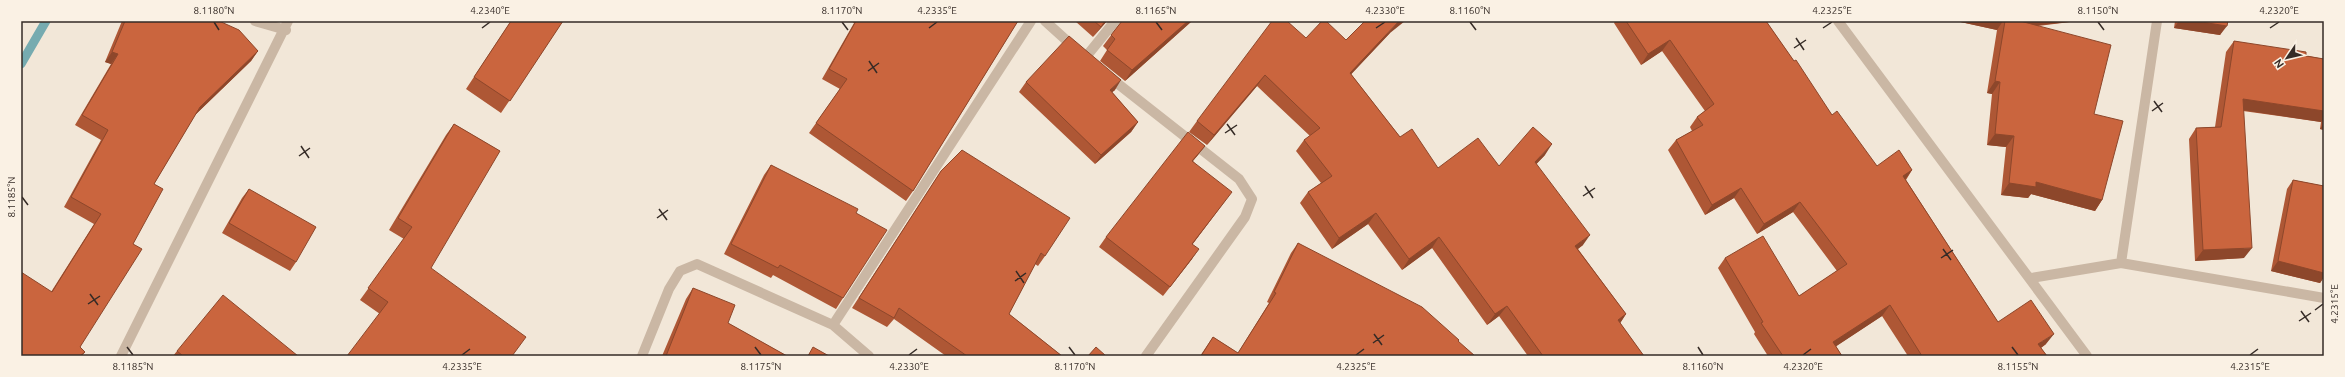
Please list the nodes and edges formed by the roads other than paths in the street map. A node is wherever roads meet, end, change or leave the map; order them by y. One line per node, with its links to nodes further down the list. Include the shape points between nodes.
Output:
1 (255, 21): 7 (street)
2 (1031, 21): 12 (street)
3 (1045, 21): 8 (street)
4 (1115, 21): 8 (street)
5 (1838, 21): 10 (street)
6 (2157, 21): 9 (street)
7 (287, 25): 13 (street)
8 (1091, 63): 16 (street, via 1239,179 1252,199 1245,217)
9 (2121, 263): 10 (street); 11 (street)
10 (2031, 278): 17 (street)
11 (2324, 298)
12 (833, 325): 14 (street, via 697,264 680,271 669,288); 15 (street)
13 (121, 356)
14 (642, 356)
15 (869, 356)
16 (1146, 356)
17 (2087, 356)

